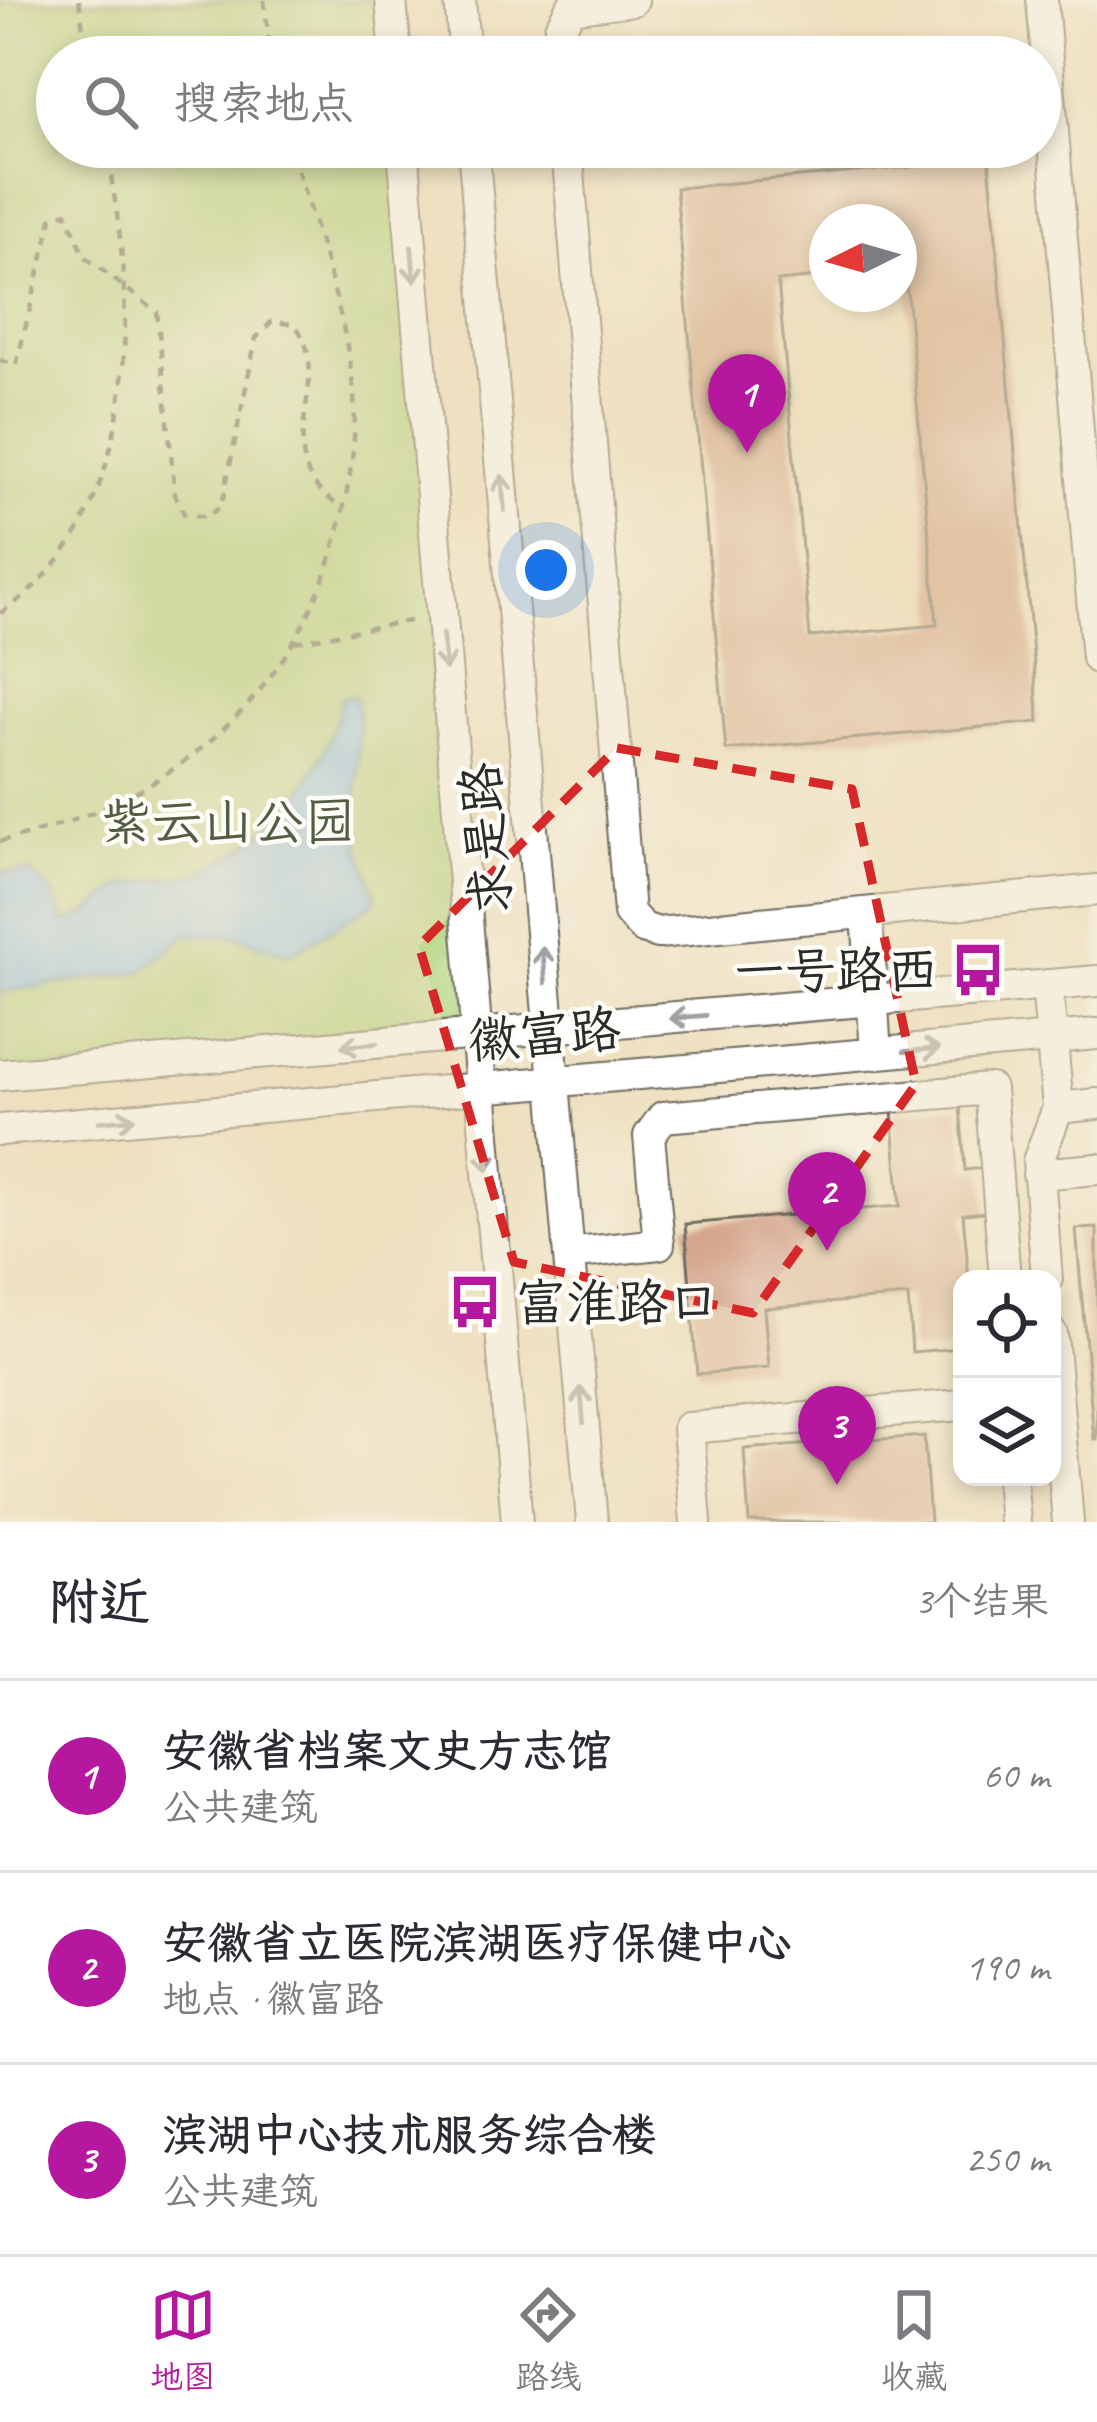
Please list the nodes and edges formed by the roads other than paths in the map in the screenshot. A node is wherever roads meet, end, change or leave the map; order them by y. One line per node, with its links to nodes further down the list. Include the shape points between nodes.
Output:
1 (391, 0): 5 (street)
2 (460, 0): 6 (street)
3 (633, 0): 7 (street, via 571,8)
4 (1042, 0): 8 (street)
5 (394, 36)
6 (463, 36)
7 (560, 36)
8 (1046, 36)
9 (1061, 164): 13 (street)
10 (405, 168): 23 (street, 求是路, one-way to 23)
11 (475, 168): 21 (street, 求是路, one-way to 11)
12 (569, 168): 17 (street, via 628,914 658,933)
13 (1085, 372): 14 (street)
14 (1090, 491): 15 (street)
15 (1097, 658)
16 (1097, 890): 17 (street)
17 (867, 913): 20 (street)
18 (1097, 981): 19 (street, 徽富路)
19 (1047, 985): 20 (street, 徽富路); 24 (street)
20 (872, 1001): 21 (street, 徽富路, one-way to 21); 25 (street)
21 (550, 1030): 23 (street, 徽富路); 28 (street, 求是路)
22 (1097, 1034): 24 (street, 徽富路)
23 (476, 1036): 27 (street, 徽富路, one-way to 27); 29 (street, 求是路)
24 (1052, 1038): 25 (street, 徽富路, one-way to 24); 32 (street)
25 (876, 1054): 26 (street, 徽富路)
26 (804, 1060): 28 (street, 徽富路); 30 (street)
27 (0, 1075)
28 (554, 1082): 29 (street, 徽富路); 36 (street, 求是路)
29 (481, 1088): 33 (street, 徽富路, one-way to 29); 42 (street, 求是路, one-way to 42)
30 (807, 1104): 36 (street, via 662,1117 649,1136 659,1244); 37 (street, via 990,1089)
31 (1097, 1104): 32 (street)
32 (1058, 1108): 35 (street)
33 (0, 1130)
34 (1097, 1169): 35 (street)
35 (1038, 1174): 38 (street)
36 (569, 1254): 43 (street, 求是路, one-way to 36)
37 (1004, 1270)
38 (1046, 1270)
39 (1056, 1378): 46 (street)
40 (953, 1406): 44 (street, via 688,1428)
41 (1012, 1486): 45 (street)
42 (517, 1522)
43 (592, 1522)
44 (696, 1522)
45 (1015, 1522)
46 (1068, 1522)

